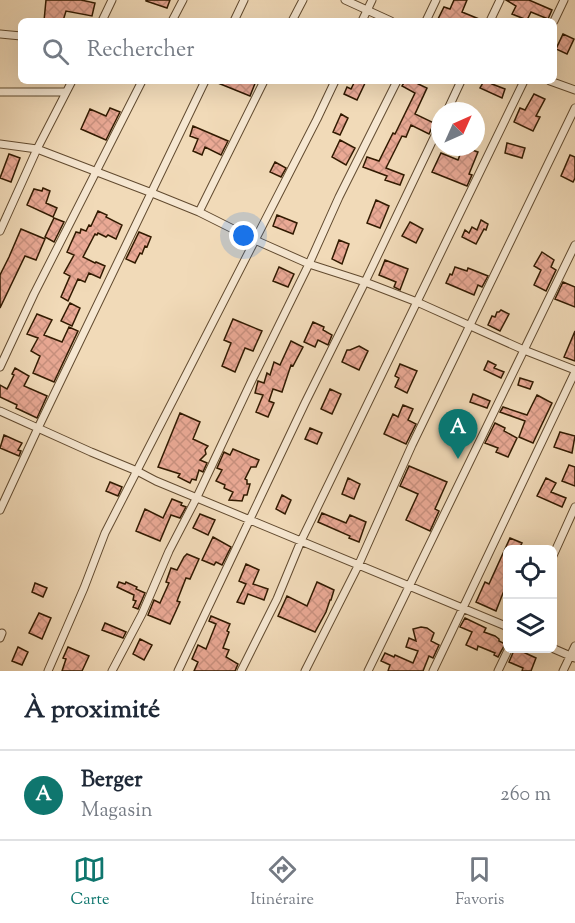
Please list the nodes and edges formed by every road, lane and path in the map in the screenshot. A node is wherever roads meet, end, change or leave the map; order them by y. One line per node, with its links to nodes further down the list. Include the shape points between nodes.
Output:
1 (112, 0): 11 (street)
2 (183, 0): 12 (street)
3 (244, 0): 13 (street)
4 (303, 0): 14 (street)
5 (345, 0): 10 (street)
6 (372, 0): 10 (street)
7 (436, 0): 17 (street)
8 (500, 0): 18 (street)
9 (564, 0): 19 (street)
10 (368, 10): 15 (street); 16 (street)
11 (103, 18)
12 (174, 18)
13 (235, 18)
14 (294, 18)
15 (364, 18)
16 (385, 18)
17 (427, 18)
18 (491, 18)
19 (555, 18)
20 (0, 34): 21 (street)
21 (18, 36)
22 (70, 84): 33 (street)
23 (140, 84): 39 (street)
24 (204, 84): 40 (street)
25 (263, 84): 41 (street)
26 (334, 84): 43 (street)
27 (396, 84): 45 (street)
28 (460, 84): 34 (street)
29 (523, 84): 47 (street)
30 (557, 84): 31 (street)
31 (575, 90)
32 (0, 92): 33 (street)
33 (66, 92): 38 (street)
34 (451, 102)
35 (575, 108): 48 (street)
36 (0, 144): 38 (street)
37 (431, 144): 46 (street)
38 (37, 149): 39 (street); 42 (street)
39 (96, 172): 40 (street); 50 (street)
40 (152, 193): 41 (street); 53 (street)
41 (199, 212): 43 (street)
42 (0, 231)
43 (255, 240): 45 (street); 54 (street)
44 (575, 245): 49 (street)
45 (309, 264): 46 (street); 55 (street)
46 (365, 282): 47 (street); 58 (street)
47 (417, 302): 48 (street); 59 (street)
48 (470, 326): 49 (street); 61 (street)
49 (524, 350): 51 (street); 62 (street)
50 (0, 366)
51 (575, 371): 63 (street)
52 (0, 411): 53 (street)
53 (38, 428): 54 (street); 57 (street)
54 (137, 471): 55 (street); 69 (street, via 105,533)
55 (197, 497): 58 (street); 70 (street)
56 (575, 507): 60 (street)
57 (0, 510)
58 (249, 519): 59 (street); 71 (street)
59 (301, 541): 61 (street); 72 (street)
60 (557, 547)
61 (358, 566): 62 (street); 73 (street)
62 (408, 586): 63 (street); 74 (street)
63 (463, 608): 64 (street); 75 (street)
64 (503, 625)
65 (575, 646): 68 (street)
66 (557, 650): 68 (street)
67 (507, 653): 76 (street)
68 (573, 657): 77 (street)
69 (48, 671)
70 (112, 671)
71 (178, 671)
72 (241, 671)
73 (305, 671)
74 (368, 671)
75 (433, 671)
76 (498, 671)
77 (563, 671)

